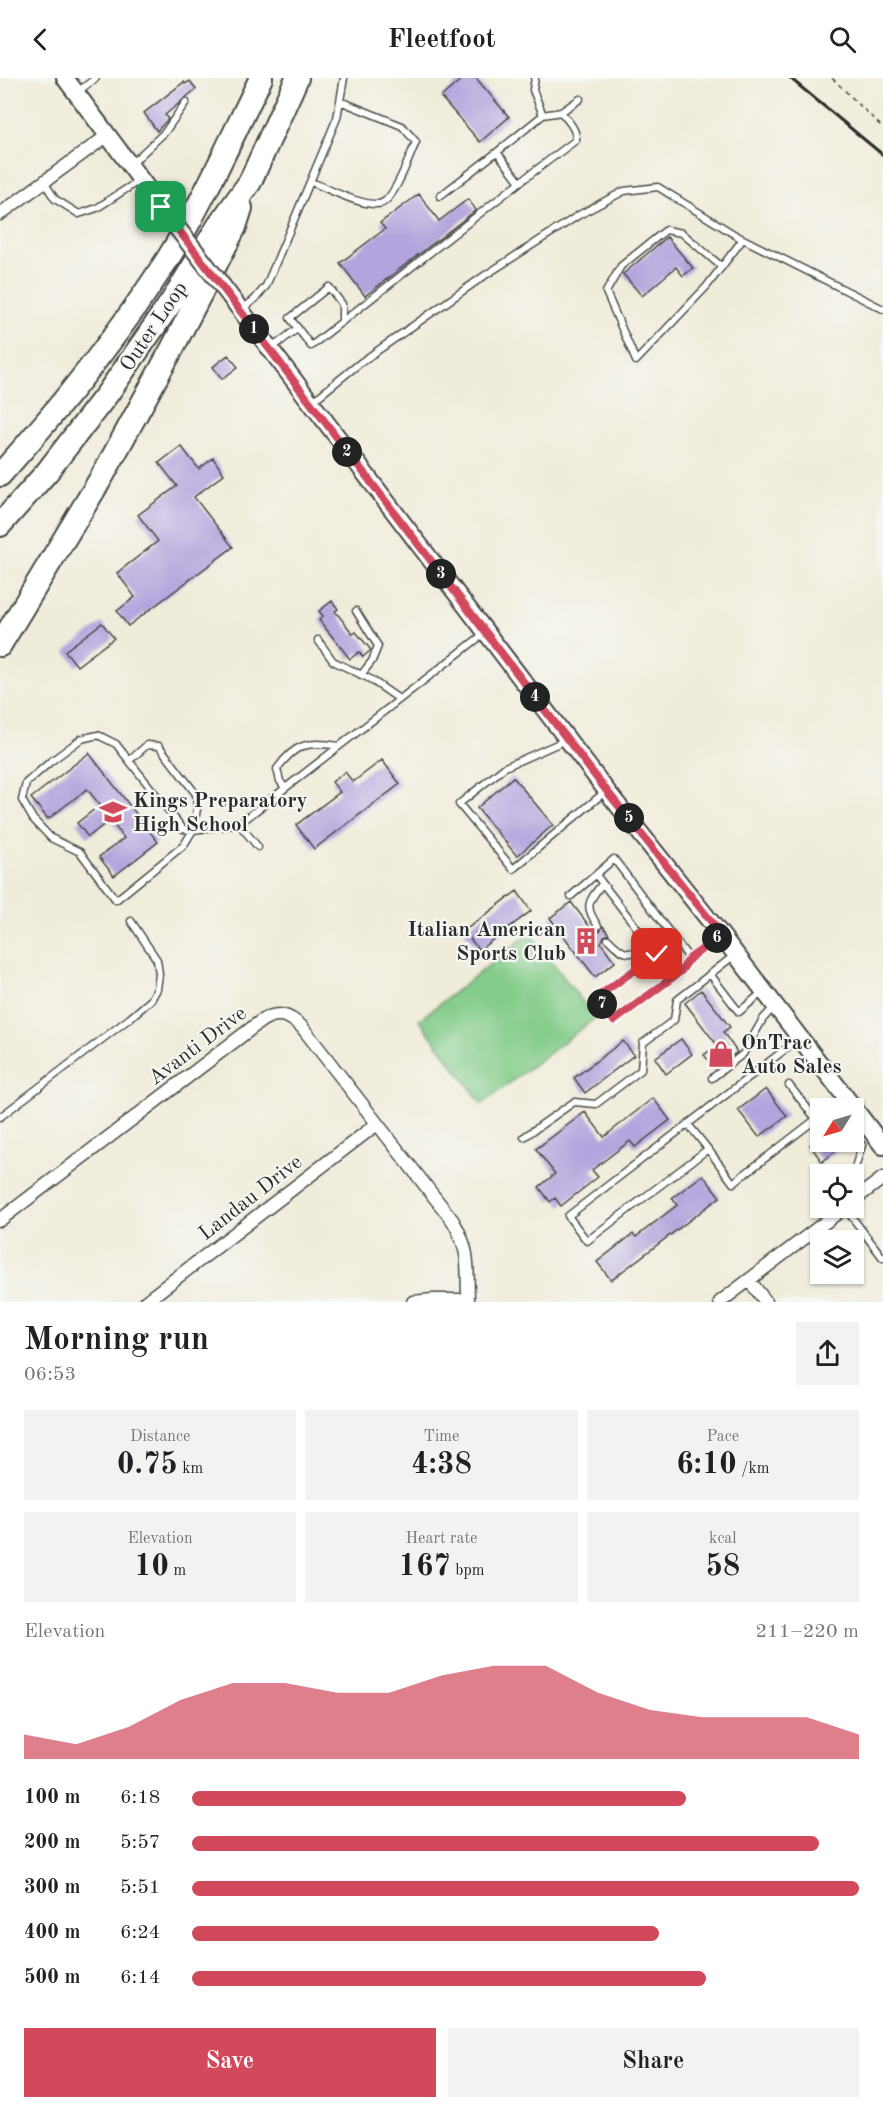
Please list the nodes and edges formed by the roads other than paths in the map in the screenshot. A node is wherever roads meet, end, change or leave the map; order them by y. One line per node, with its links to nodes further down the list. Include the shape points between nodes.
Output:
1 (65, 78): 7 (main road)
2 (96, 78): 7 (lane)
3 (261, 78): 31 (highway, Outer Loop, via 167,259 62,404)
4 (297, 78): 18 (highway, Outer Loop)
5 (344, 78): 9 (lane)
6 (535, 78): 12 (lane, via 533,90)
7 (76, 93): 13 (main road)
8 (580, 99): 11 (lane)
9 (340, 101): 19 (lane); 19 (lane, via 402,126 416,141 391,195 383,202 368,204)
10 (186, 102): 15 (lane, via 165,132)
11 (561, 112): 12 (lane); 20 (lane, via 573,128 576,140)
12 (543, 115): 14 (lane)
13 (108, 135): 15 (main road); 17 (street)
14 (497, 152): 20 (lane); 21 (lane)
15 (130, 165): 16 (main road)
16 (141, 180): 17 (lane, via 97,208 79,214 55,199); 26 (main road, bridge)
17 (44, 182): 22 (street)
18 (250, 182): 32 (highway, Outer Loop, via 108,393); 36 (highway, via 235,227 173,347 103,475)
19 (311, 182): 26 (lane, via 266,286)
20 (520, 182): 27 (lane)
21 (440, 196)
22 (0, 214)
23 (743, 239): 24 (lane); 25 (lane); 30 (lane, via 658,187 624,191 484,276 360,363)
24 (722, 267): 24 (lane, via 707,286 636,361 606,292 621,266 666,230 681,233)
25 (883, 309)
26 (240, 310): 29 (main road)
27 (342, 322): 28 (lane, via 311,346); 28 (lane, via 342,304 329,287 290,318)
28 (298, 328): 29 (lane)
29 (270, 349): 30 (main road)
30 (310, 404): 34 (main road)
31 (0, 475)
32 (0, 525)
33 (356, 610): 37 (lane, via 378,646)
34 (485, 633): 38 (lane); 39 (main road)
35 (318, 640): 37 (lane, via 333,661)
36 (0, 645)
37 (361, 675): 38 (lane)
38 (399, 699): 40 (lane)
39 (568, 740): 43 (main road); 43 (lane, via 505,767 459,804 513,869)
40 (339, 746): 42 (lane); 42 (lane, via 318,742 287,754 277,769)
41 (130, 760): 45 (lane, via 183,829); 45 (lane, via 147,745 159,746 195,794); 45 (lane, via 116,744 98,735 81,739 26,783 22,800 51,838 80,852 116,900 184,845)
42 (285, 788): 44 (lane)
43 (606, 790): 52 (main road)
44 (239, 824): 45 (lane); 46 (lane)
45 (193, 830)
46 (258, 847)
47 (596, 875): 48 (lane); 49 (lane); 56 (lane, via 614,859)
48 (602, 884): 51 (lane, via 589,901 589,913); 54 (lane)
49 (571, 896)
50 (131, 921): 65 (lane, via 157,960 157,989 151,1000)
51 (598, 926)
52 (722, 935): 55 (main road); 56 (lane)
53 (608, 939): 54 (lane, via 621,952 634,954)
54 (650, 946): 56 (lane, via 657,954 597,997 614,1021 681,971)
55 (736, 954): 57 (lane); 58 (main road)
56 (690, 958)
57 (710, 974): 58 (lane, via 739,1012); 69 (lane, via 677,1000 674,1020 643,1043 640,1070 596,1104 574,1102)
58 (765, 991): 59 (main road)
59 (776, 1006): 60 (main road); 61 (lane, via 763,1019 743,1054)
60 (800, 1038): 63 (main road); 67 (lane)
61 (712, 1078)
62 (789, 1085): 64 (lane)
63 (845, 1097): 70 (main road)
64 (810, 1109)
65 (0, 1118)
66 (377, 1124): 76 (street, Avanti Drive, via 302,1027 278,1013); 79 (street, Avanti Drive, via 461,1235 467,1255); 80 (street, Landau Drive)
67 (688, 1124): 71 (lane); 71 (lane, via 568,1216 587,1242)
68 (810, 1124): 71 (lane, via 733,1183)
69 (524, 1137)
70 (883, 1146)
71 (708, 1149)
72 (883, 1178): 73 (street)
73 (864, 1190)
74 (831, 1218): 78 (street)
75 (852, 1218): 77 (lane)
76 (0, 1220)
77 (883, 1258)
78 (749, 1280): 82 (street); 83 (street)
79 (468, 1301): 81 (street)
80 (146, 1302)
81 (413, 1302)
82 (720, 1302)
83 (766, 1302)

